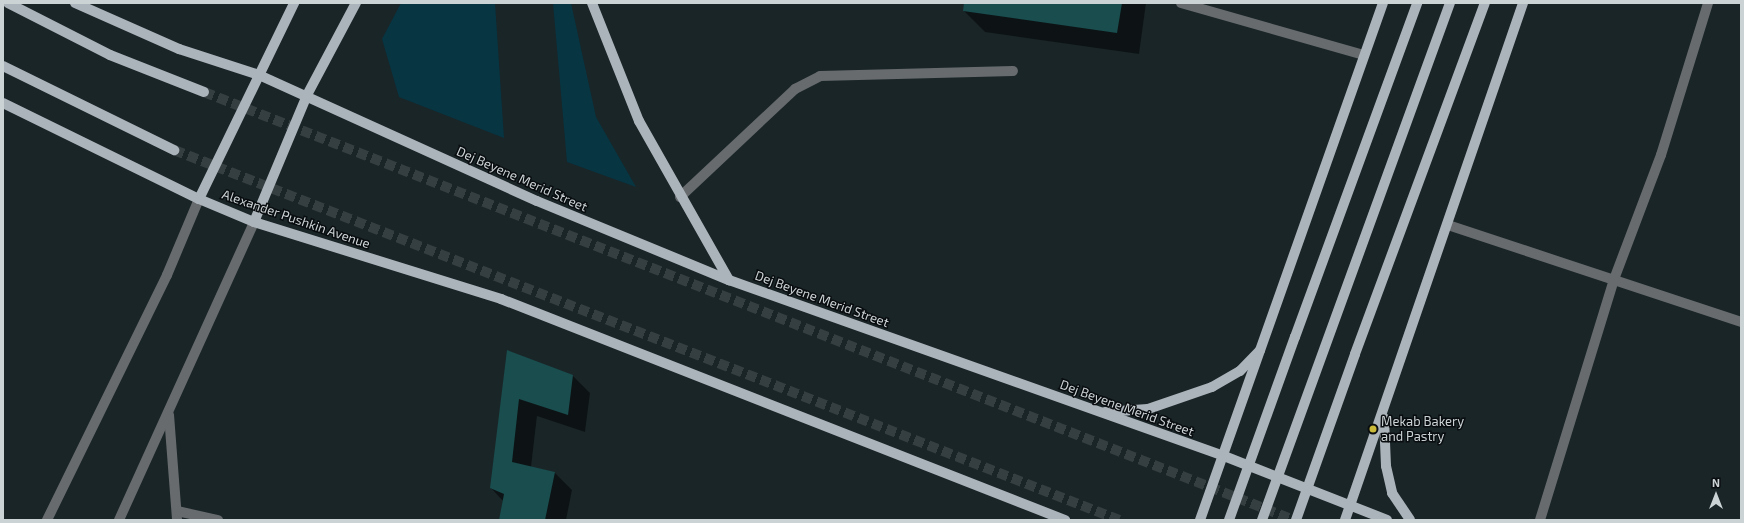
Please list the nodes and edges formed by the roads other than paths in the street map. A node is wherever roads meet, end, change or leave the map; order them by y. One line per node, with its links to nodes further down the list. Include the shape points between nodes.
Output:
1 (8, 3): 17 (main road, via 110,55)
2 (75, 3): 16 (main road, via 179,49)
3 (294, 3): 16 (main road)
4 (356, 3): 18 (main road)
5 (592, 3): 21 (main road, via 639,121)
6 (1181, 3): 13 (street)
7 (1383, 3): 13 (main road)
8 (1417, 3): 41 (main road, bridge)
9 (1450, 3): 33 (main road)
10 (1485, 3): 43 (main road, bridge)
11 (1523, 3): 24 (main road)
12 (1708, 3): 26 (street, via 1654,176)
13 (1364, 55): 28 (main road)
14 (3, 66): 20 (main road)
15 (1013, 71): 21 (street, via 820,76 795,89)
16 (259, 75): 18 (main road, Dej Beyene Merid Street); 22 (main road)
17 (204, 92)
18 (307, 95): 23 (main road); 25 (main road, Dej Beyene Merid Street, via 537,201)
19 (3, 103): 22 (main road, Alexander Pushkin Avenue)
20 (174, 150)
21 (680, 197): 25 (main road)
22 (199, 199): 23 (main road, Alexander Pushkin Avenue); 36 (street, via 167,275)
23 (254, 222): 31 (street, via 219,294); 39 (main road, Alexander Pushkin Avenue, via 501,300)
24 (1448, 225): 26 (street); 29 (main road)
25 (729, 280): 30 (main road, Dej Beyene Merid Street)
26 (1613, 282): 27 (street); 47 (street)
27 (1741, 322)
28 (1262, 347): 30 (main road, via 1240,371 1212,387 1148,408); 32 (main road)
29 (1384, 410): 34 (main road); 46 (main road, via 1386,466 1392,493)
30 (1101, 412): 32 (main road, Dej Beyene Merid Street)
31 (169, 415): 35 (street); 37 (street)
32 (1224, 456): 33 (main road, Dej Beyene Merid Street); 40 (main road)
33 (1278, 477): 34 (main road, Dej Beyene Merid Street); 42 (main road)
34 (1351, 504): 44 (main road); 45 (main road, Dej Beyene Merid Street)
35 (177, 516): 38 (street)
36 (47, 520)
37 (119, 520)
38 (218, 520)
39 (1065, 520)
40 (1200, 520)
41 (1230, 520)
42 (1262, 520)
43 (1296, 520)
44 (1345, 520)
45 (1387, 520)
46 (1410, 520)
47 (1540, 520)

